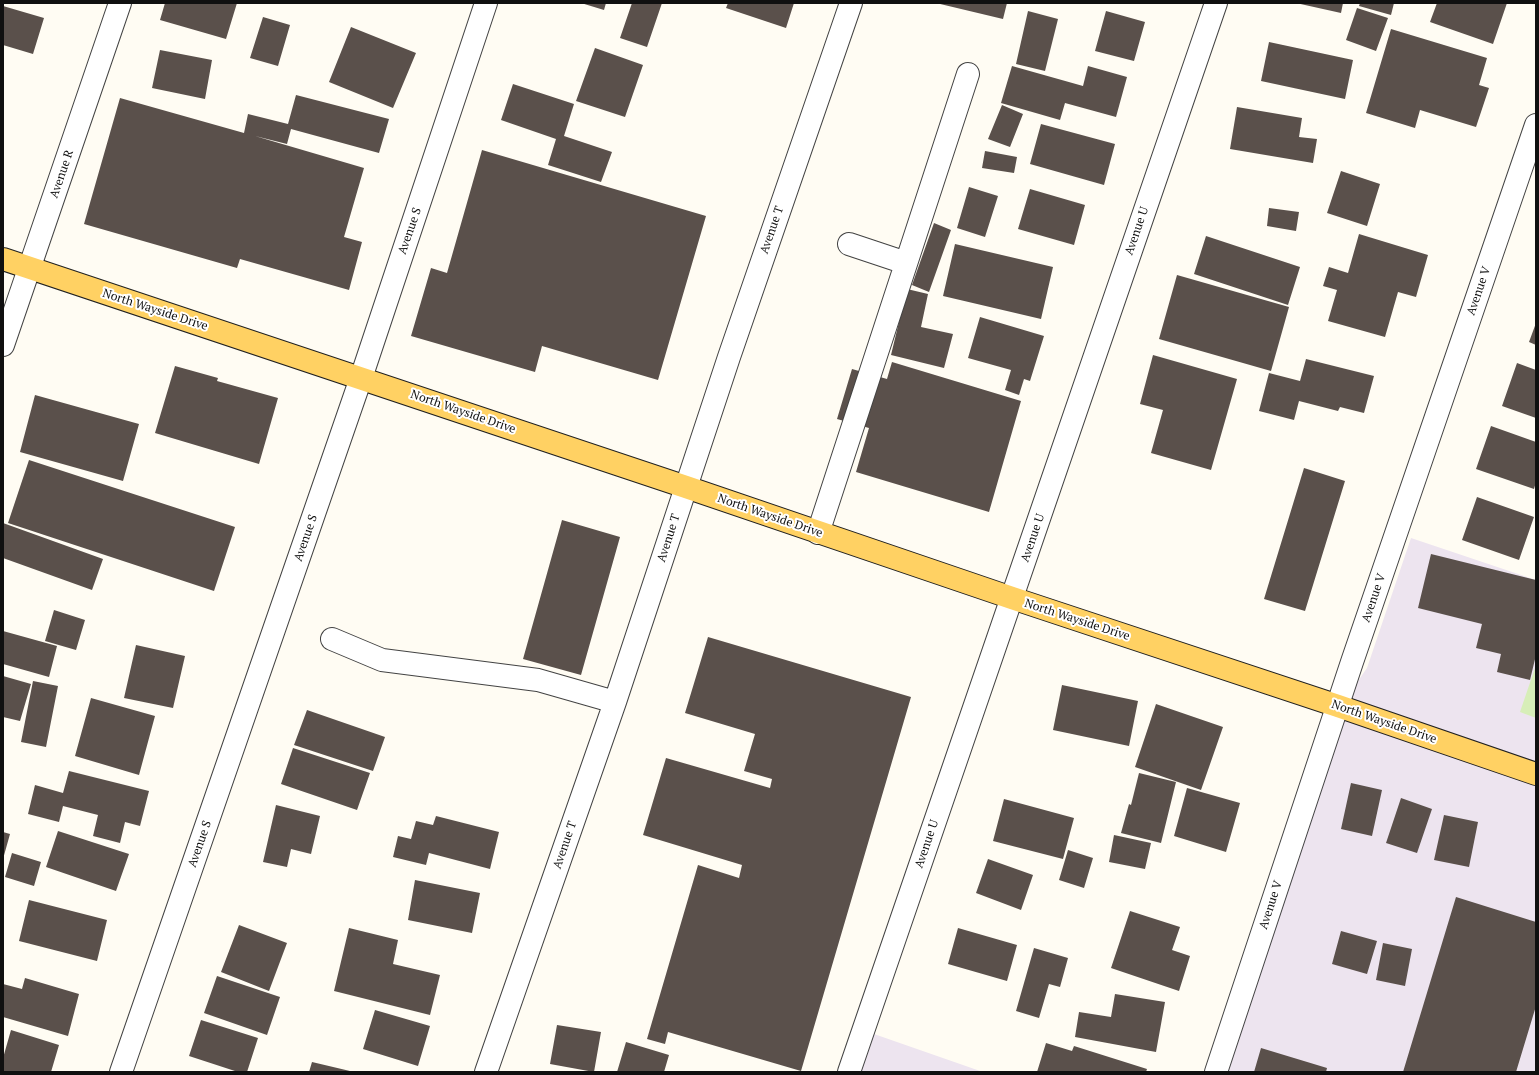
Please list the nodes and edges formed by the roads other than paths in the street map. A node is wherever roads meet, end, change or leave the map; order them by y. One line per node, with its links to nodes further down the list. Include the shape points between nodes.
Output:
1 (120, 3): 10 (street, Avenue R)
2 (486, 3): 12 (street, Avenue S)
3 (851, 3): 13 (street, Avenue T)
4 (1216, 3): 15 (street, Avenue U)
5 (968, 74): 9 (street)
6 (1536, 125): 18 (street, Avenue V)
7 (849, 244): 9 (street)
8 (3, 259): 10 (main road, North Wayside Drive)
9 (906, 263): 14 (street)
10 (29, 268): 11 (street, Avenue R); 12 (main road, North Wayside Drive)
11 (3, 344)
12 (361, 378): 13 (main road, North Wayside Drive); 20 (street, Avenue S)
13 (686, 487): 14 (main road, North Wayside Drive); 17 (street, Avenue T)
14 (818, 533): 15 (main road, North Wayside Drive)
15 (1012, 598): 18 (main road, North Wayside Drive); 22 (street, Avenue U)
16 (332, 638): 17 (street, via 382,660 538,680)
17 (615, 702): 21 (street, Avenue T)
18 (1338, 706): 19 (main road, North Wayside Drive); 23 (street, Avenue V)
19 (1536, 774)
20 (121, 1072)
21 (486, 1072)
22 (849, 1072)
23 (1216, 1072)

